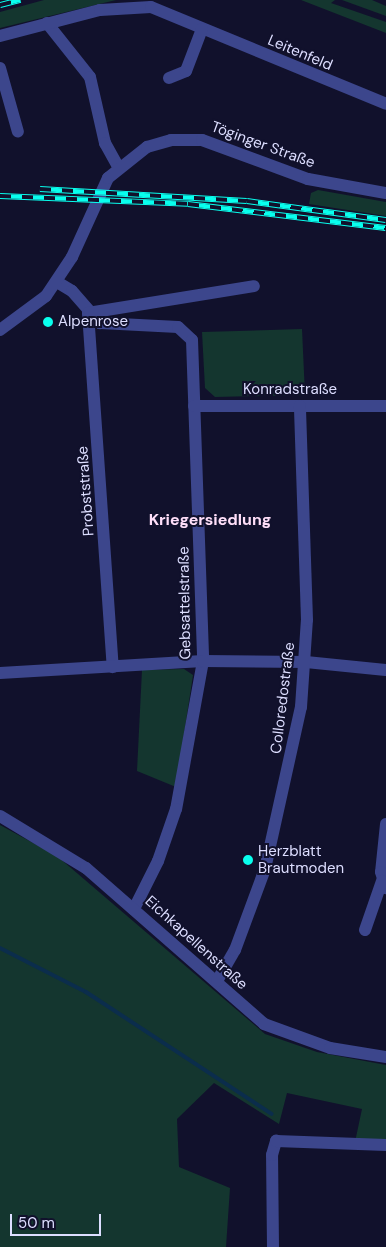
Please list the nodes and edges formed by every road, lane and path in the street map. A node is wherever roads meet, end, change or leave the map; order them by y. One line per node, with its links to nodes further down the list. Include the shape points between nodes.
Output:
1 (47, 23): 2 (street, Leitenfeld, via 136,6); 3 (street, Leitenfeld); 8 (street, via 90,77 105,143)
2 (202, 29): 5 (street, via 186,71); 6 (street, Leitenfeld)
3 (0, 36)
4 (0, 68): 7 (street)
5 (169, 78)
6 (386, 104)
7 (18, 132)
8 (118, 166): 9 (street, Töginger Straße, via 147,147 190,139 233,148 308,179); 10 (street, Töginger Straße)
9 (386, 193)
10 (57, 282): 12 (street, via 72,292); 13 (street, Töginger Straße, via 36,305)
11 (254, 286): 12 (street)
12 (88, 313): 15 (street, Gebsattelstraße, via 111,326 184,328 192,340); 20 (street, Probststraße)
13 (0, 330)
14 (386, 396): 17 (street, Konradstraße)
15 (194, 406): 16 (street, Konradstraße); 18 (street, Gebsattelstraße)
16 (300, 406): 17 (street, Konradstraße); 19 (street, Colloredostraße)
17 (386, 406)
18 (203, 661): 19 (street); 20 (street); 26 (street, Gebsattelstraße, via 176,809 158,861)
19 (306, 662): 21 (street); 28 (street, Colloredostraße, via 293,753 265,869 235,950)
20 (114, 666): 22 (street)
21 (386, 670)
22 (0, 672)
23 (0, 816): 26 (street, Eichkapellenstraße, via 86,868)
24 (386, 824): 25 (street)
25 (384, 885): 27 (street)
26 (134, 909): 28 (street, Eichkapellenstraße)
27 (366, 930)
28 (217, 981): 29 (street, Eichkapellenstraße, via 254,1017 284,1034)
29 (386, 1057)
30 (386, 1145): 31 (street, via 276,1141 272,1155)
31 (273, 1247)

